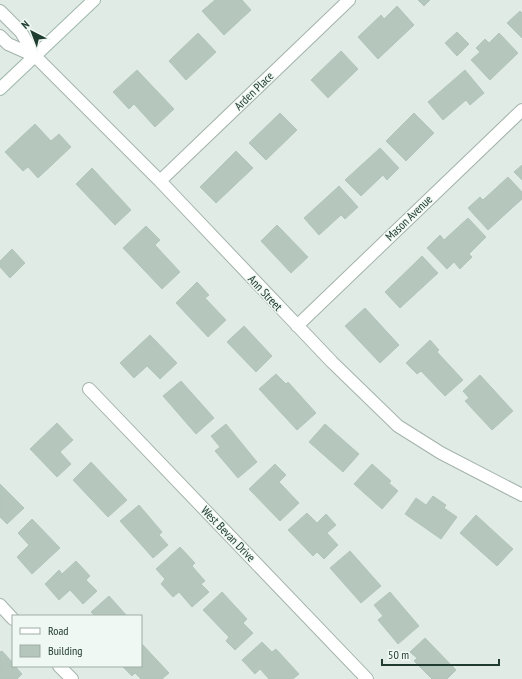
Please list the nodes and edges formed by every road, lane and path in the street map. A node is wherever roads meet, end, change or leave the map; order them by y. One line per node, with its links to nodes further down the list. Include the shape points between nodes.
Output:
1 (94, 0): 5 (street)
2 (349, 0): 8 (street, Arden Place)
3 (0, 11): 5 (street, Ann Street, via 21,32)
4 (0, 36): 5 (street, Ann Street, via 8,44)
5 (35, 56): 6 (street); 8 (street, Ann Street)
6 (0, 89)
7 (522, 110): 9 (street, Mason Avenue)
8 (160, 181): 9 (street, Ann Street)
9 (297, 326): 11 (street, Ann Street, via 398,426 441,453)
10 (89, 389): 16 (street, West Bevan Drive)
11 (522, 495)
12 (0, 605): 13 (street)
13 (12, 618)
14 (60, 667): 15 (street)
15 (72, 679)
16 (367, 679)

